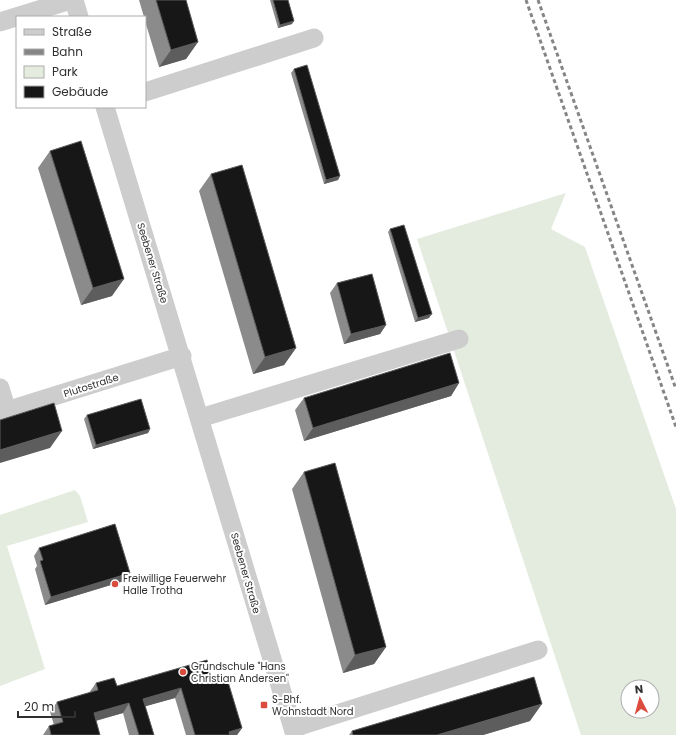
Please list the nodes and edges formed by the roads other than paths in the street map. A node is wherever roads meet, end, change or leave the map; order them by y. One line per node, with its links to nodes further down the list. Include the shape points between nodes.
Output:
1 (71, 0): 3 (street)
2 (74, 0): 4 (street)
3 (19, 16)
4 (79, 16)
5 (16, 17): 6 (street)
6 (0, 22)
7 (314, 38): 8 (street)
8 (146, 92)
9 (105, 108): 11 (street, Seebener Straße)
10 (459, 339): 14 (street)
11 (182, 356): 13 (street, Plutostraße); 14 (street, Seebener Straße)
12 (0, 388): 13 (street)
13 (4, 412)
14 (200, 418): 16 (street, Seebener Straße)
15 (538, 650): 16 (street, Seebener Straße)
16 (294, 731)

